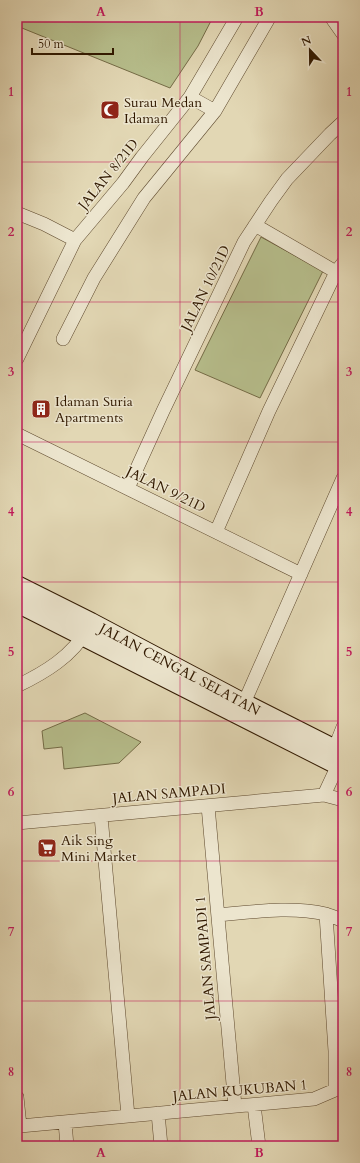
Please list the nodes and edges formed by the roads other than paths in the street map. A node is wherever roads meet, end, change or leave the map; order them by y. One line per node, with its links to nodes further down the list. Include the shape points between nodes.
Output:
1 (237, 17): 5 (street, JALAN 8/21D)
2 (331, 17): 4 (street)
3 (269, 18): 6 (street)
4 (343, 34)
5 (191, 95): 6 (street); 10 (street, JALAN 8/21D)
6 (216, 109): 12 (street, via 144,198 94,278)
7 (343, 122): 9 (street, JALAN 10/21D, via 287,179)
8 (17, 213): 10 (street)
9 (255, 225): 11 (street); 16 (street, JALAN 10/21D, via 244,242)
10 (75, 240): 13 (street, JALAN 8/21D)
11 (339, 268): 17 (street, via 269,411)
12 (63, 339)
13 (17, 359)
14 (17, 434): 16 (street, JALAN 9/21D)
15 (343, 478): 18 (street)
16 (128, 488): 17 (street, JALAN 9/21D)
17 (216, 532): 18 (street, JALAN 9/21D)
18 (301, 574): 23 (street)
19 (17, 585): 21 (street, JALAN CENGAL SELATAN)
20 (17, 603): 21 (street, JALAN CENGAL SELATAN)
21 (87, 629): 22 (street, via 61,660); 23 (street, JALAN CENGAL SELATAN); 25 (street, JALAN CENGAL SELATAN, via 178,685)
22 (17, 686)
23 (244, 703): 25 (street, JALAN CENGAL SELATAN)
24 (343, 727): 25 (street)
25 (338, 759): 26 (street)
26 (324, 795): 27 (street, JALAN SAMPADI); 28 (street, JALAN SAMPADI)
27 (343, 800)
28 (208, 806): 29 (street, JALAN SAMPADI); 32 (street, JALAN SAMPADI 1)
29 (100, 816): 30 (street, JALAN SAMPADI); 38 (street)
30 (17, 823)
31 (326, 914): 32 (street, via 271,910); 33 (street); 35 (street, JALAN KUKUBAN 1, via 335,1050 335,1090 314,1099)
32 (218, 915): 36 (street, JALAN SAMPADI 1)
33 (343, 921)
34 (17, 1097): 39 (street, JALAN KUKUBAN 1, via 20,1126)
35 (254, 1105): 36 (street, JALAN KUKUBAN 1); 42 (street)
36 (235, 1106): 37 (street, JALAN KUKUBAN 1)
37 (158, 1114): 38 (street, JALAN KUKUBAN 1); 41 (street)
38 (128, 1116): 39 (street, JALAN KUKUBAN 1)
39 (65, 1122): 40 (street)
40 (67, 1146)
41 (161, 1146)
42 (259, 1146)

